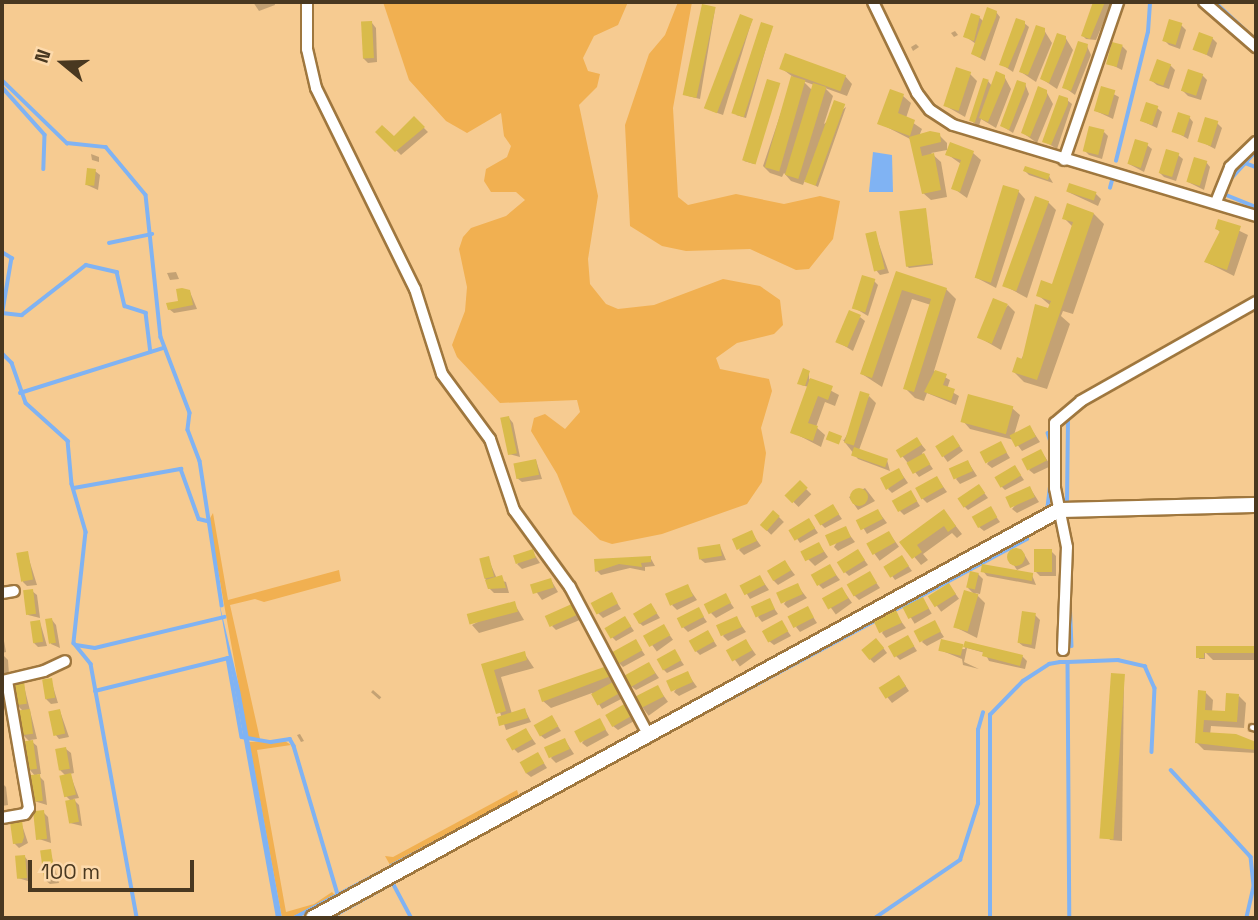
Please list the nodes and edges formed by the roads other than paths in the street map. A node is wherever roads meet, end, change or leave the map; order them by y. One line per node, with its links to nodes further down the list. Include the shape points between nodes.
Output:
1 (307, 2): 18 (street, via 307,49 316,88 415,289 442,374 490,439 514,510 570,587)
2 (873, 2): 7 (street, via 930,110 953,125)
3 (1118, 2): 7 (street)
4 (1204, 2): 5 (street)
5 (1256, 47)
6 (1256, 142): 8 (street, via 1230,167)
7 (1064, 159): 8 (street)
8 (1216, 202): 9 (street)
9 (1256, 216)
10 (1256, 302): 12 (street, via 1062,414 1055,423)
11 (1256, 505): 12 (street)
12 (1059, 510): 15 (street, via 1067,547); 18 (street)
13 (14, 591): 14 (street)
14 (2, 593)
15 (1063, 650)
16 (65, 661): 17 (street)
17 (4, 681): 19 (street, via 29,808 25,814)
18 (649, 736): 20 (street)
19 (2, 818)
20 (313, 918)

